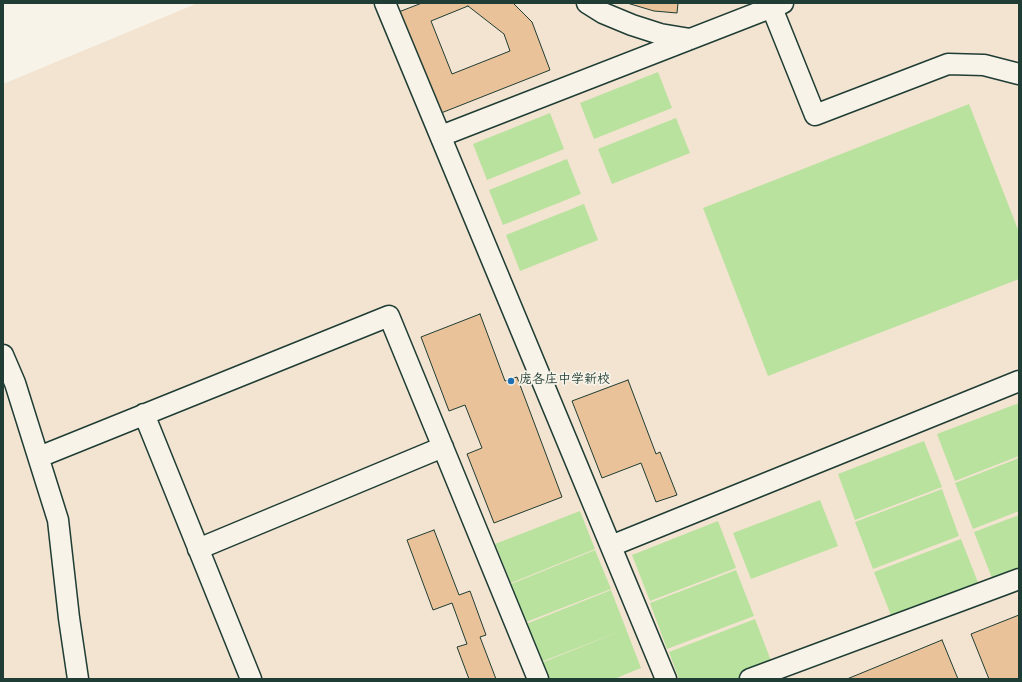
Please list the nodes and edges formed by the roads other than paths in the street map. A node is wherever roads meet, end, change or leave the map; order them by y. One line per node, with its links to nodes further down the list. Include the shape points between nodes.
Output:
1 (385, 3): 6 (street)
2 (588, 3): 4 (street, via 603,13 632,25 660,34)
3 (775, 4): 4 (street); 5 (street, via 815,115 948,64 984,65)
4 (690, 39): 6 (street)
5 (1019, 74)
6 (441, 136): 12 (street)
7 (3, 355): 11 (street, via 15,383)
8 (1019, 381): 12 (street)
9 (144, 414): 10 (street, via 389,316); 11 (street); 13 (street)
10 (443, 447): 13 (street); 17 (street)
11 (38, 457): 15 (street, via 58,520)
12 (611, 546): 18 (street)
13 (198, 549): 16 (street)
14 (1019, 579): 19 (street)
15 (78, 679)
16 (251, 679)
17 (538, 679)
18 (666, 679)
19 (750, 679)

